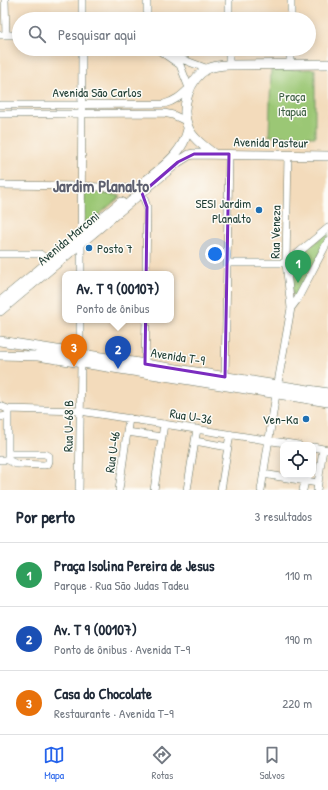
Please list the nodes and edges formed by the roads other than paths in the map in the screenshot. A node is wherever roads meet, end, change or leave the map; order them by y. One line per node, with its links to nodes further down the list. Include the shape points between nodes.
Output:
1 (5, 0): 10 (street)
2 (82, 0): 6 (street)
3 (147, 0): 7 (street)
4 (229, 0): 8 (street)
5 (291, 0): 9 (street)
6 (82, 12)
7 (147, 12)
8 (229, 12)
9 (291, 12)
10 (3, 35)
11 (82, 56): 22 (street)
12 (170, 56): 16 (street)
13 (174, 56): 16 (street)
14 (229, 56): 19 (street)
15 (290, 56): 17 (street)
16 (182, 63): 20 (street); 21 (street)
17 (290, 64): 18 (main road); 19 (main road)
18 (328, 64)
19 (229, 65): 20 (main road)
20 (208, 69): 21 (main road)
21 (190, 88): 23 (street, Avenida São Carlos, via 176,100); 28 (main road, Avenida Marconi, via 186,104)
22 (82, 104): 23 (street, Avenida São Carlos); 24 (street, Avenida São Carlos); 25 (street)
23 (164, 104): 26 (street)
24 (0, 105)
25 (82, 113): 26 (street, Avenida São Carlos); 27 (street, Avenida São Carlos); 35 (street)
26 (164, 113): 28 (street, Avenida São Carlos, via 180,118)
27 (0, 114)
28 (187, 125): 29 (main road, via 197,140); 33 (main road, Avenida Marconi, via 184,143)
29 (214, 154): 30 (main road, Avenida Pasteur); 33 (main road, Avenida Marconi, via 194,154)
30 (229, 154): 31 (main road, Avenida Pasteur); 41 (street)
31 (288, 155): 32 (main road, Avenida Pasteur); 42 (street, Rua Veneza)
32 (328, 156)
33 (176, 159): 36 (main road, Avenida Marconi)
34 (0, 185): 35 (street)
35 (81, 186): 36 (street); 38 (street)
36 (139, 191): 38 (main road, Avenida Marconi); 45 (street, via 147,207)
37 (328, 228): 42 (street)
38 (81, 239): 43 (main road, Avenida Marconi); 44 (street)
39 (328, 241): 47 (street)
40 (0, 254): 43 (street, via 40,254)
41 (227, 263): 42 (street); 55 (street)
42 (286, 263): 47 (street, Rua Veneza)
43 (52, 264): 46 (main road, Avenida Marconi); 48 (main road, Avenida Marconi)
44 (81, 271)
45 (146, 271)
46 (0, 302)
47 (291, 308): 56 (street)
48 (0, 311)
49 (80, 323): 53 (street, Rua U-68 B)
50 (146, 323): 54 (street)
51 (0, 341): 53 (main road, Avenida T-9)
52 (0, 356): 53 (main road, Avenida T-9)
53 (81, 358): 54 (main road, Avenida T-9); 56 (main road, Avenida T-9); 60 (street, Rua U-68 B)
54 (145, 364): 55 (main road, Avenida T-9)
55 (225, 377): 56 (main road, Avenida T-9)
56 (276, 389): 57 (main road, Avenida T-9); 58 (main road, Avenida T-9); 69 (street)
57 (328, 393)
58 (328, 402)
59 (0, 406): 61 (street)
60 (80, 411): 61 (street, Rua U-36); 63 (street, Rua U-36); 80 (street, Rua U-68 B)
61 (8, 412): 62 (street, Rua U-36); 75 (street)
62 (0, 416)
63 (129, 418): 64 (street, Rua U-36); 66 (street, Rua U-46)
64 (164, 424): 65 (street, Rua U-36); 68 (street)
65 (197, 429): 67 (street, Rua U-36); 70 (street)
66 (127, 432): 68 (street, Rua U-36); 81 (street, Rua U-46)
67 (230, 434): 69 (street, Rua U-36); 72 (street)
68 (162, 437): 82 (street)
69 (269, 440): 71 (street, Rua U-36); 77 (street)
70 (194, 442): 72 (street, Rua U-36); 83 (street)
71 (281, 442)
72 (228, 447): 84 (street)
73 (316, 447): 74 (street)
74 (326, 449): 79 (street)
75 (8, 457): 75 (street, via 16,464 44,465 49,461 49,456 45,454); 76 (street)
76 (0, 460)
77 (263, 474): 78 (street); 85 (street)
78 (305, 480): 79 (street); 86 (street)
79 (317, 486)
80 (78, 490)
81 (119, 490)
82 (154, 490)
83 (187, 490)
84 (221, 490)
85 (261, 490)
86 (303, 490)

